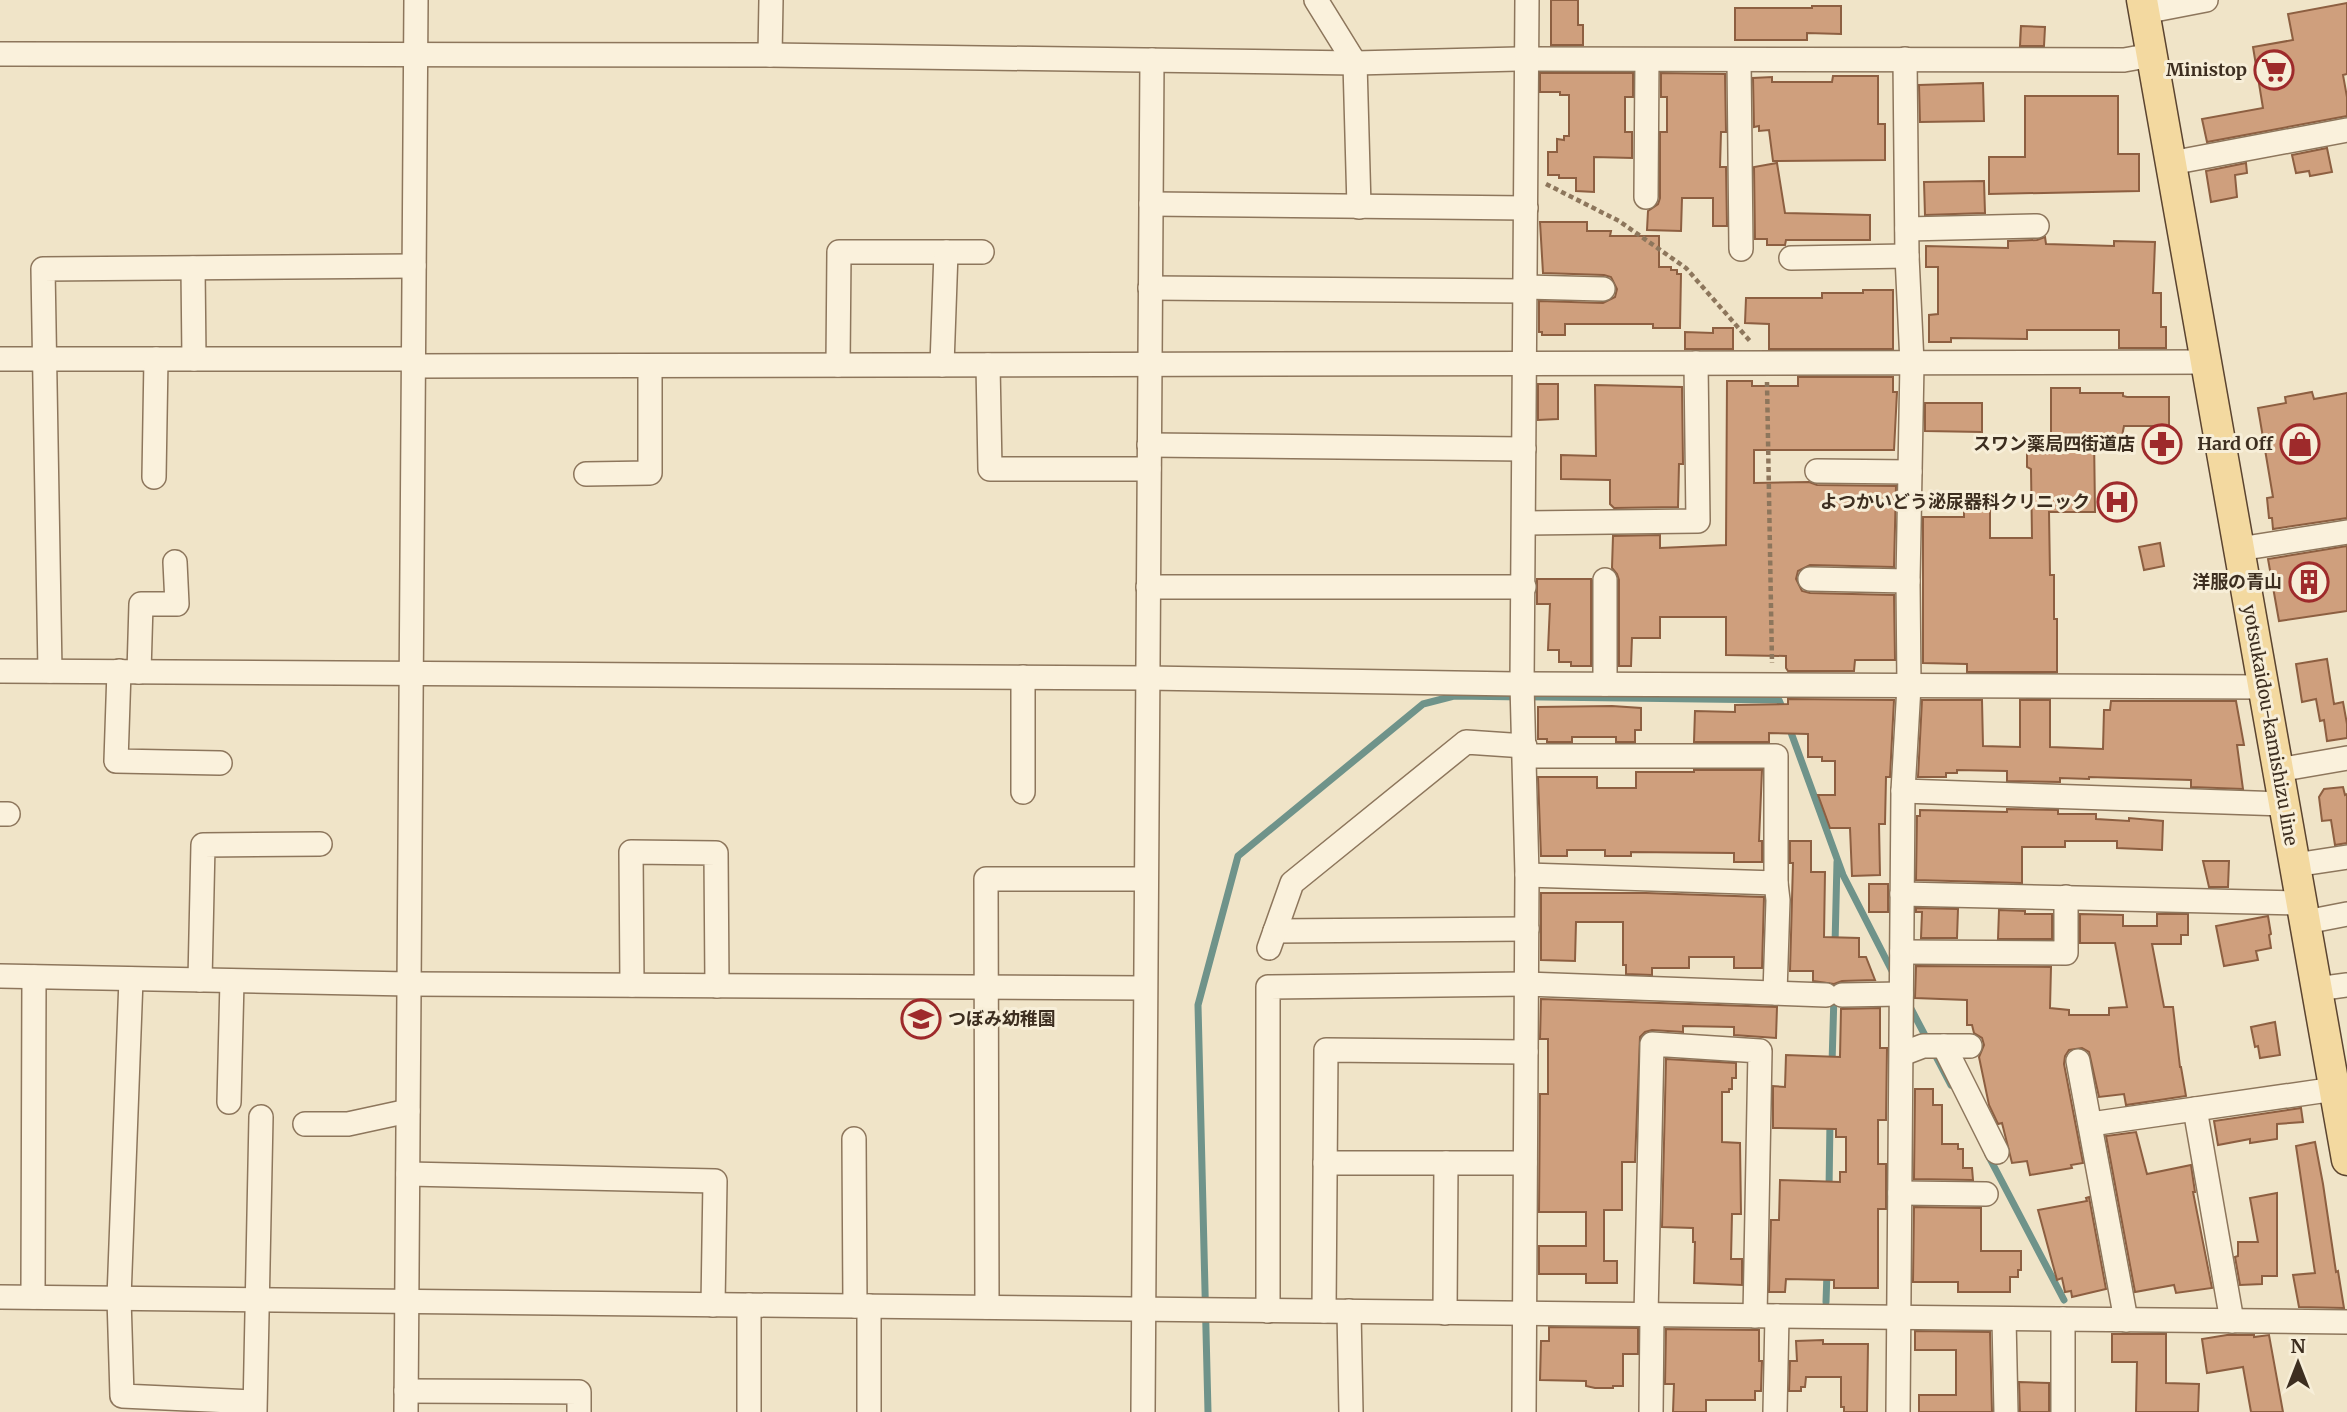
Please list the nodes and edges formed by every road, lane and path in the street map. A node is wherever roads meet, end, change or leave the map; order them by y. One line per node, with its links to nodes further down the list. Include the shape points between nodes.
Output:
1 (416, 0): 8 (street)
2 (771, 0): 9 (street)
3 (1316, 0): 16 (street)
4 (1527, 0): 11 (street)
5 (2207, 0): 6 (street)
6 (2143, 6): 10 (main road, yotsukaidou-kamishizu line)
7 (0, 54): 8 (street)
8 (416, 55): 9 (street); 31 (street)
9 (770, 55): 13 (street)
10 (2152, 55): 12 (street, via 2124,60); 18 (main road, yotsukaidou-kamishizu line)
11 (1528, 59): 14 (street); 16 (street); 19 (street)
12 (1905, 59): 15 (street); 25 (street)
13 (1153, 60): 16 (street); 21 (street)
14 (1647, 60): 15 (street); 20 (street)
15 (1739, 60): 26 (street)
16 (1355, 63): 22 (street)
17 (2347, 130): 18 (street)
18 (2171, 163): 40 (main road, yotsukaidou-kamishizu line)
19 (1527, 174): 23 (street); 43 (path, via 1619,220 1686,268)
20 (1646, 197)
21 (1151, 204): 22 (street); 33 (street)
22 (1359, 207): 23 (street)
23 (1526, 208): 34 (street)
24 (2037, 226): 25 (street)
25 (1907, 229): 29 (street)
26 (1741, 249)
27 (946, 252): 28 (street); 46 (street, via 839,252); 47 (street)
28 (982, 252)
29 (1907, 256): 30 (street); 44 (street)
30 (1791, 258)
31 (414, 267): 32 (street); 41 (street)
32 (193, 268): 37 (street, via 43,269); 39 (street)
33 (1150, 288): 34 (street); 49 (street)
34 (1526, 288): 35 (street); 45 (street)
35 (1603, 289)
36 (0, 359): 37 (street)
37 (45, 359): 38 (street); 68 (street)
38 (156, 359): 39 (street); 57 (street)
39 (194, 359): 41 (street)
40 (2206, 362): 44 (street); 60 (main road, yotsukaidou-kamishizu line)
41 (413, 363): 50 (street); 70 (street)
42 (1696, 363): 43 (street); 45 (street); 58 (street, via 1698,522)
43 (1767, 363): 44 (street); 74 (path)
44 (1912, 363): 55 (street)
45 (1524, 364): 49 (street); 52 (street)
46 (838, 365): 47 (street); 50 (street)
47 (942, 365): 48 (street)
48 (988, 365): 49 (street); 53 (street, via 990,468)
49 (1150, 365): 51 (street)
50 (650, 366): 56 (street, via 650,473)
51 (1149, 445): 52 (street); 53 (street)
52 (1524, 449): 58 (street)
53 (1149, 469): 65 (street)
54 (1817, 471): 55 (street)
55 (1910, 472): 64 (street)
56 (586, 474)
57 (154, 477)
58 (1525, 523): 66 (street)
59 (2347, 532): 60 (street)
60 (2239, 549): 76 (main road, yotsukaidou-kamishizu line)
61 (174, 562): 69 (street, via 177,604 141,604)
62 (1810, 579): 64 (street)
63 (1605, 580): 73 (street)
64 (1908, 581): 75 (street)
65 (1148, 587): 66 (street); 72 (street)
66 (1524, 587): 77 (street)
67 (0, 671): 68 (street)
68 (50, 671): 69 (street)
69 (129, 671): 70 (street); 80 (street, via 116,761)
70 (411, 673): 71 (street); 102 (street)
71 (1023, 677): 72 (street); 83 (street)
72 (1147, 678): 77 (street); 89 (street)
73 (1605, 684): 74 (street); 77 (street)
74 (1773, 685): 75 (street)
75 (1909, 686): 76 (street); 82 (street)
76 (2263, 687): 81 (main road, yotsukaidou-kamishizu line)
77 (1523, 692): 78 (street)
78 (1525, 751): 88 (street); 90 (street, via 1776,756); 95 (street, via 1466,742 1292,883 1272,940)
79 (2347, 758): 81 (street)
80 (220, 762)
81 (2278, 770): 84 (main road, yotsukaidou-kamishizu line)
82 (1903, 791): 84 (street); 91 (street)
83 (1023, 792)
84 (2284, 804): 87 (main road, yotsukaidou-kamishizu line)
85 (320, 844): 100 (street, via 203,845)
86 (2347, 857): 87 (street)
87 (2295, 865): 93 (main road, yotsukaidou-kamishizu line)
88 (1527, 875): 90 (street); 95 (street)
89 (1146, 879): 107 (street, via 986,878); 108 (street)
90 (1776, 883): 110 (street)
91 (1902, 894): 92 (street); 96 (street)
92 (2066, 897): 93 (street); 96 (street, via 2066,953)
93 (2304, 912): 94 (street); 109 (main road, yotsukaidou-kamishizu line)
94 (2347, 914)
95 (1527, 929): 103 (street)
96 (1902, 952): 111 (street)
97 (0, 976): 98 (street)
98 (34, 977): 99 (street); 134 (street)
99 (131, 979): 100 (street); 135 (street)
100 (200, 980): 101 (street)
101 (232, 981): 102 (street); 118 (street)
102 (409, 984): 104 (street); 120 (street)
103 (1526, 984): 110 (street); 114 (street); 143 (street, via 1268,987)
104 (632, 985): 106 (street); 106 (street, via 631,852 692,852 716,853)
105 (2347, 985): 109 (street)
106 (717, 986): 107 (street)
107 (986, 987): 108 (street); 141 (street)
108 (1145, 988): 142 (street)
109 (2317, 989): 117 (main road, yotsukaidou-kamishizu line)
110 (1775, 993): 111 (street)
111 (1901, 994): 115 (street)
112 (1944, 1046): 113 (street); 115 (street, via 1923,1046); 125 (street)
113 (1970, 1046)
114 (1526, 1052): 127 (street, via 1326,1050); 129 (street)
115 (1902, 1054): 131 (street)
116 (2078, 1061): 123 (street)
117 (2334, 1089): 119 (street); 126 (main road, yotsukaidou-kamishizu line)
118 (229, 1102)
119 (2195, 1109): 123 (street); 154 (street)
120 (408, 1111): 122 (street, via 348,1124); 130 (street)
121 (261, 1117): 136 (street)
122 (306, 1124)
123 (2091, 1124): 153 (street)
124 (854, 1139): 140 (street)
125 (1997, 1152)
126 (2347, 1160)
127 (1325, 1163): 128 (street); 144 (street)
128 (1446, 1163): 129 (street); 146 (street)
129 (1525, 1163): 147 (street)
130 (408, 1174): 137 (street); 138 (street, via 715,1181)
131 (1900, 1193): 132 (street); 150 (street)
132 (1986, 1194)
133 (0, 1297): 134 (street)
134 (33, 1297): 135 (street)
135 (119, 1298): 136 (street); 157 (street, via 122,1396)
136 (256, 1299): 137 (street); 157 (street)
137 (407, 1301): 138 (street); 156 (street)
138 (713, 1304): 139 (street)
139 (749, 1305): 140 (street); 159 (street)
140 (862, 1306): 141 (street); 160 (street)
141 (987, 1307): 142 (street)
142 (1143, 1309): 143 (street); 161 (street)
143 (1268, 1311): 144 (street)
144 (1324, 1311): 145 (street)
145 (1349, 1311): 146 (street); 162 (street)
146 (1445, 1312): 147 (street)
147 (1524, 1314): 148 (street); 163 (street)
148 (1649, 1315): 149 (street); 149 (street, via 1652,1044 1760,1051); 164 (street)
149 (1766, 1316): 150 (street); 165 (street)
150 (1898, 1318): 151 (street); 166 (street)
151 (2004, 1319): 152 (street); 167 (street)
152 (2063, 1320): 153 (street); 168 (street)
153 (2126, 1320): 154 (street)
154 (2232, 1321): 155 (street)
155 (2347, 1322)
156 (406, 1401): 158 (street, via 579,1392)
157 (254, 1407)
158 (579, 1412)
159 (749, 1412)
160 (869, 1412)
161 (1143, 1412)
162 (1351, 1412)
163 (1524, 1412)
164 (1651, 1412)
165 (1775, 1412)
166 (1898, 1412)
167 (2007, 1412)
168 (2063, 1412)

